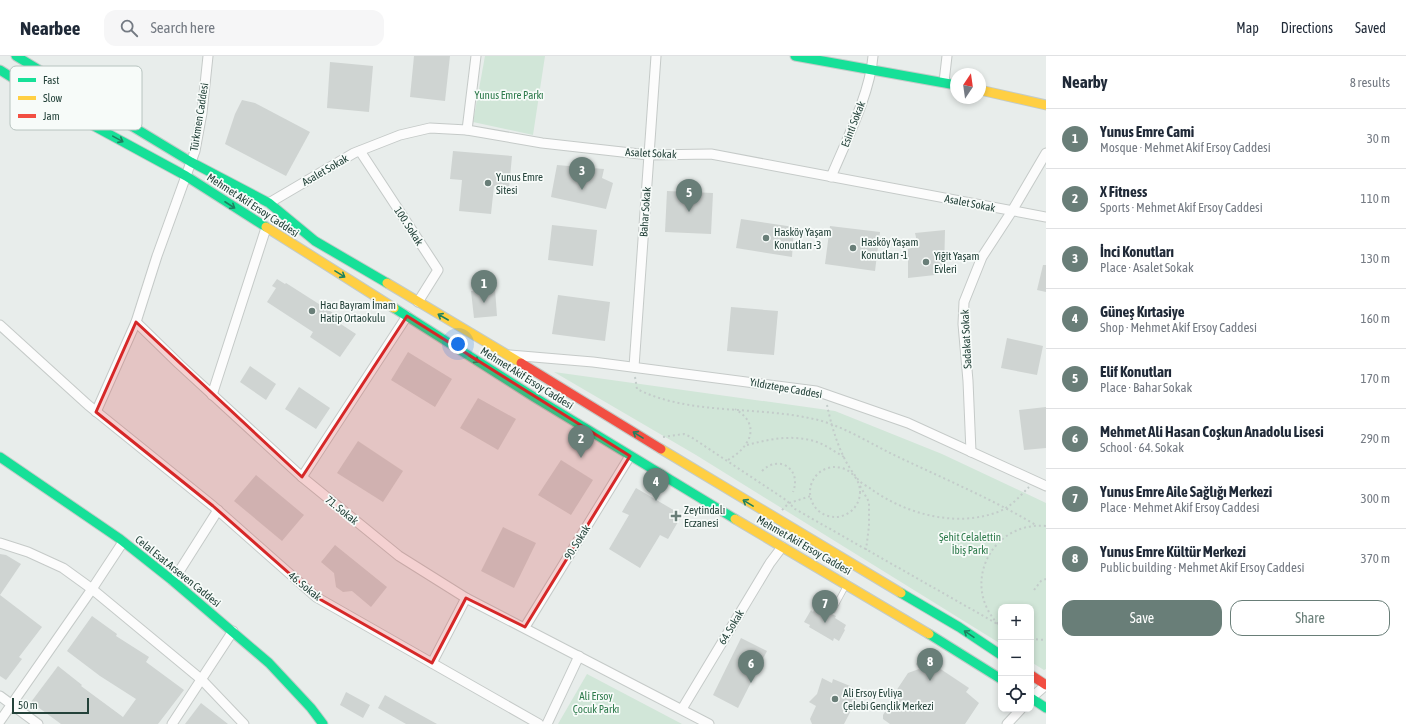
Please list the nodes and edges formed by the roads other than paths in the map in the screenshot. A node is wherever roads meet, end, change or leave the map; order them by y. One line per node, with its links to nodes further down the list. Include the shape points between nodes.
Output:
1 (16, 56): 8 (main road, Mehmet Akif Ersoy Caddesi)
2 (208, 56): 22 (street, Türkmen Caddesi, via 202,113)
3 (476, 56): 18 (street)
4 (656, 56): 21 (street, Bahar Sokak)
5 (795, 56): 9 (main road)
6 (873, 56): 9 (street, Esinti Sokak)
7 (947, 56): 12 (street)
8 (33, 66)
9 (872, 69): 12 (main road); 24 (street, Esinti Sokak, via 854,123)
10 (0, 70): 11 (main road, Mehmet Akif Ersoy Caddesi, one-way to 11)
11 (10, 76)
12 (944, 82): 13 (main road)
13 (950, 84)
14 (986, 91): 15 (main road)
15 (1046, 105)
16 (101, 130): 23 (main road, Mehmet Akif Ersoy Caddesi, one-way to 23)
17 (138, 130): 22 (main road, Mehmet Akif Ersoy Caddesi)
18 (467, 130): 19 (street, Asalet Sokak, via 430,128 400,135); 21 (street, Asalet Sokak)
19 (360, 151): 25 (street, Asalet Sokak); 29 (street, 100. Sokak, via 438,270)
20 (1046, 153): 26 (street, Sadakat Sokak)
21 (649, 155): 24 (street, Asalet Sokak, via 711,154); 34 (street, Bahar Sokak)
22 (191, 162): 23 (street, Türkmen Caddesi); 25 (main road, Mehmet Akif Ersoy Caddesi)
23 (186, 176): 28 (main road, Mehmet Akif Ersoy Caddesi, one-way to 28); 31 (street, Türkmen Caddesi)
24 (831, 177): 26 (street, Asalet Sokak)
25 (269, 203): 29 (main road, Mehmet Akif Ersoy Caddesi, via 314,241)
26 (1012, 211): 27 (street, Asalet Sokak); 37 (street, Sadakat Sokak, via 982,257 964,302 963,324)
27 (1046, 217)
28 (266, 228): 30 (main road, Mehmet Akif Ersoy Caddesi, one-way to 30); 35 (street)
29 (418, 302): 33 (main road, Mehmet Akif Ersoy Caddesi, one-way to 29)
30 (407, 316): 38 (main road, Mehmet Akif Ersoy Caddesi, one-way to 38); 40 (street)
31 (136, 322): 35 (street, 71. Sokak); 36 (street, Türkmen Caddesi)
32 (0, 325): 36 (street, 46. Sokak)
33 (509, 355): 34 (street, Yıldıztepe Caddesi); 53 (main road, Mehmet Akif Ersoy Caddesi, one-way to 33)
34 (634, 368): 37 (street, Yıldıztepe Caddesi, via 816,391 908,423)
35 (212, 394): 40 (street, 71. Sokak)
36 (96, 412): 42 (street, 46. Sokak)
37 (971, 452): 41 (street, Yıldıztepe Caddesi)
38 (630, 456): 45 (main road, Mehmet Akif Ersoy Caddesi); 51 (street, 90. Sokak)
39 (1, 459): 43 (main road, Celal Esat Arseven Caddesi)
40 (302, 477): 49 (street, 71. Sokak, via 399,556)
41 (1046, 486)
42 (218, 510): 46 (street); 55 (street, 46. Sokak, via 316,597)
43 (123, 542): 46 (main road, Celal Esat Arseven Caddesi); 48 (street)
44 (0, 543): 48 (street, via 63,568)
45 (782, 547): 47 (main road, Mehmet Akif Ersoy Caddesi); 65 (street, 64. Sokak)
46 (173, 581): 52 (main road, Celal Esat Arseven Caddesi)
47 (847, 585): 50 (lane); 57 (main road, Mehmet Akif Ersoy Caddesi)
48 (92, 590): 58 (street); 63 (street)
49 (466, 598): 51 (street, 71. Sokak); 55 (street)
50 (833, 610)
51 (525, 627): 54 (street, 71. Sokak)
52 (233, 631): 58 (street); 71 (main road, Celal Esat Arseven Caddesi, via 274,668)
53 (998, 653)
54 (579, 656): 65 (street, 71. Sokak); 73 (street)
55 (432, 664): 72 (street, 46. Sokak)
56 (1032, 676): 59 (main road)
57 (998, 677)
58 (202, 680): 69 (street); 70 (street)
59 (1046, 685): 60 (street)
60 (1034, 695)
61 (0, 696): 63 (street)
62 (1034, 700): 64 (main road)
63 (11, 705): 67 (street); 68 (street)
64 (1046, 708)
65 (682, 709): 74 (street, 71. Sokak)
66 (1018, 712): 75 (street)
67 (0, 721)
68 (38, 724)
69 (172, 724)
70 (244, 724)
71 (324, 724)
72 (539, 724)
73 (548, 724)
74 (710, 724)
75 (1007, 724)

